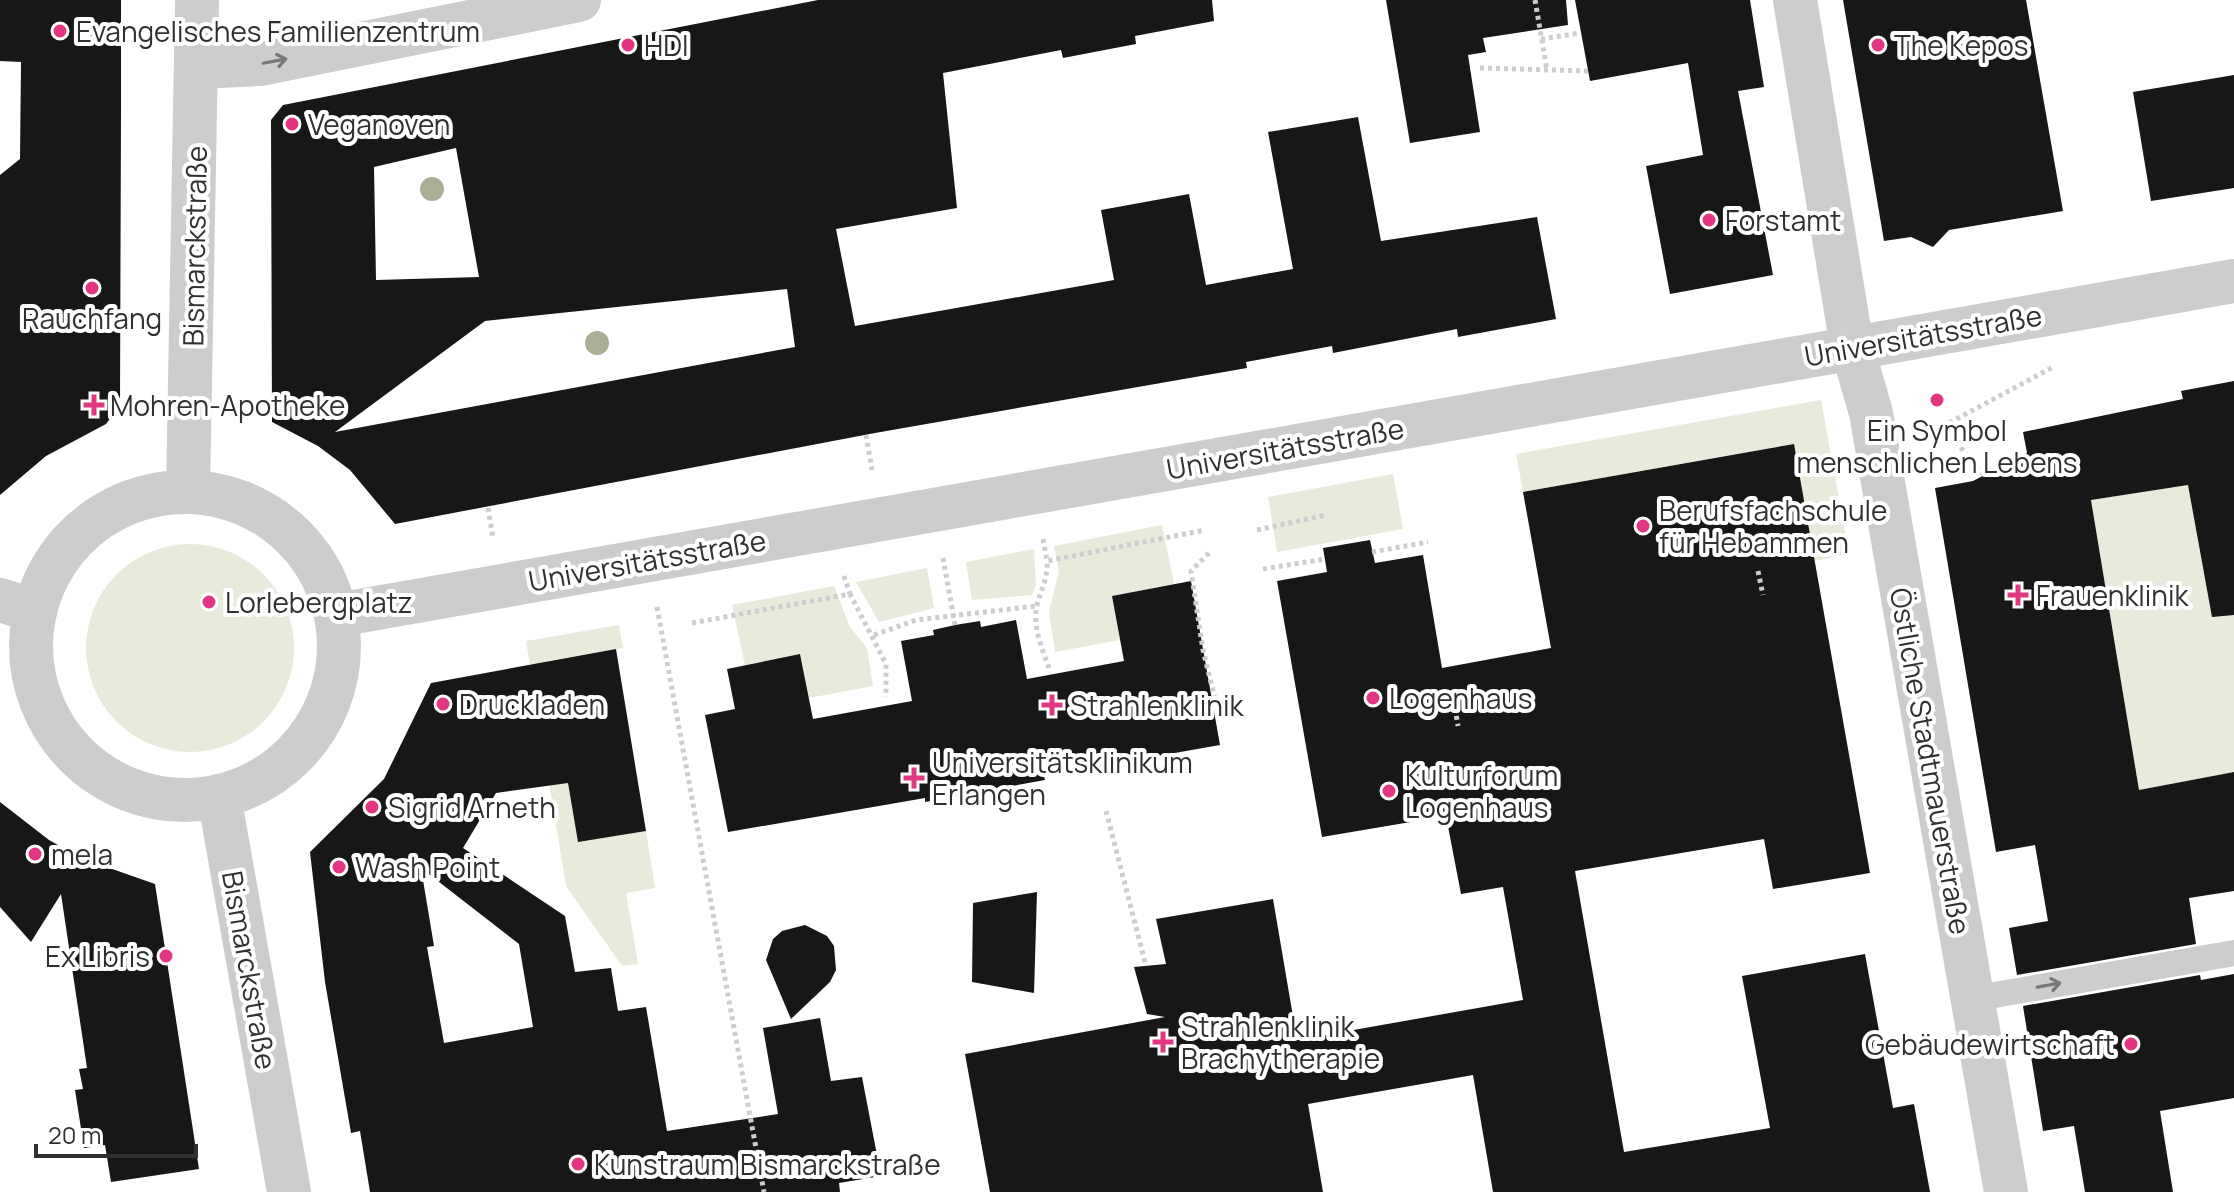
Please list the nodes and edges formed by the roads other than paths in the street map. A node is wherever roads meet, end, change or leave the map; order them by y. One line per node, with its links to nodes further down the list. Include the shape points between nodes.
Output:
1 (197, 0): 4 (street, Bismarckstraße)
2 (579, 0): 4 (street, one-way to 2, via 261,64)
3 (1795, 0): 6 (street, Östliche Stadtmauerstraße)
4 (197, 67): 7 (street, Bismarckstraße)
5 (2234, 281): 6 (street, Universitätsstraße)
6 (1852, 347): 9 (street, Universitätsstraße); 12 (street, Östliche Stadtmauerstraße, via 1871,413)
7 (188, 492): 8 (street, via 140,499 97,520); 9 (street, via 239,502 284,528 323,576)
8 (18, 605): 10 (street, via 36,683 49,717 69,747 96,772 129,789 183,800)
9 (337, 615): 10 (street, via 338,670 321,720 277,769)
10 (219, 796): 13 (street, Bismarckstraße)
11 (2234, 953): 12 (lane, one-way to 11)
12 (1972, 999): 14 (street, Östliche Stadtmauerstraße)
13 (289, 1192)
14 (2006, 1192)

